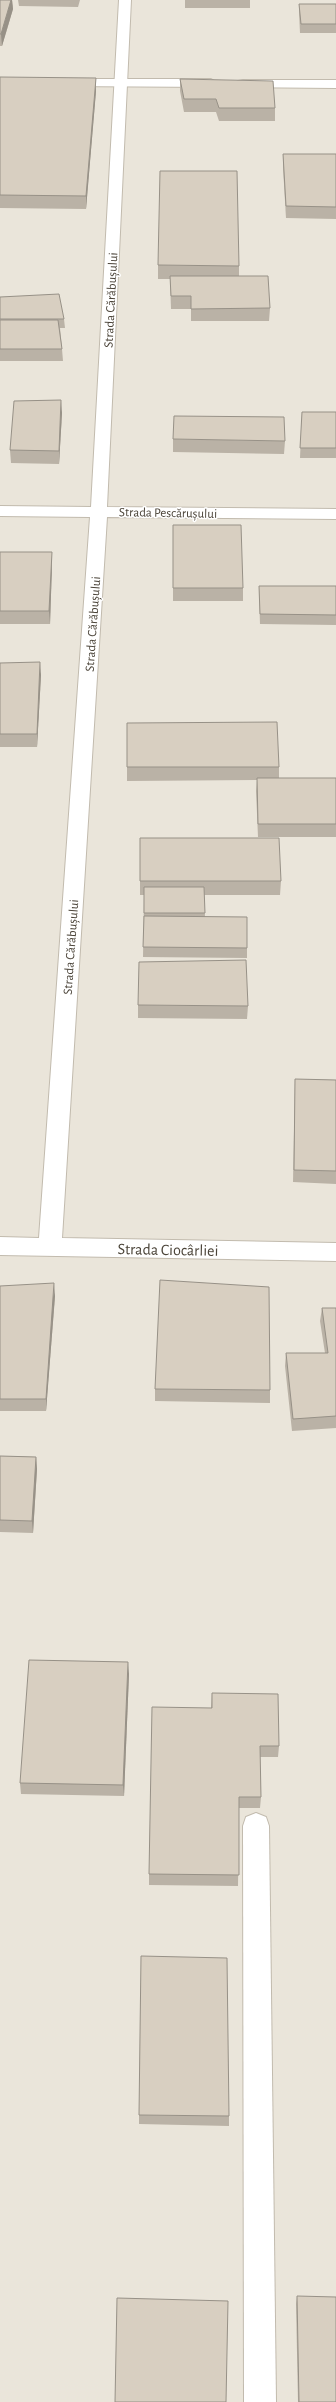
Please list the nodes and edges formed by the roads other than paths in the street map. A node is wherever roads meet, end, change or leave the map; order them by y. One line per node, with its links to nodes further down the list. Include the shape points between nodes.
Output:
1 (125, 0): 3 (street, Strada Cărăbușului)
2 (53, 83): 3 (street)
3 (122, 83): 4 (street); 6 (street, Strada Cărăbușului)
4 (336, 84)
5 (0, 511): 6 (street, Strada Pescărușului)
6 (99, 512): 7 (street, Strada Pescărușului); 9 (street, Strada Cărăbușului)
7 (336, 514)
8 (0, 1246): 9 (street, Strada Ciocârliei)
9 (50, 1247): 10 (street, Strada Ciocârliei)
10 (336, 1252)
11 (256, 1826): 12 (street)
12 (260, 2402)

